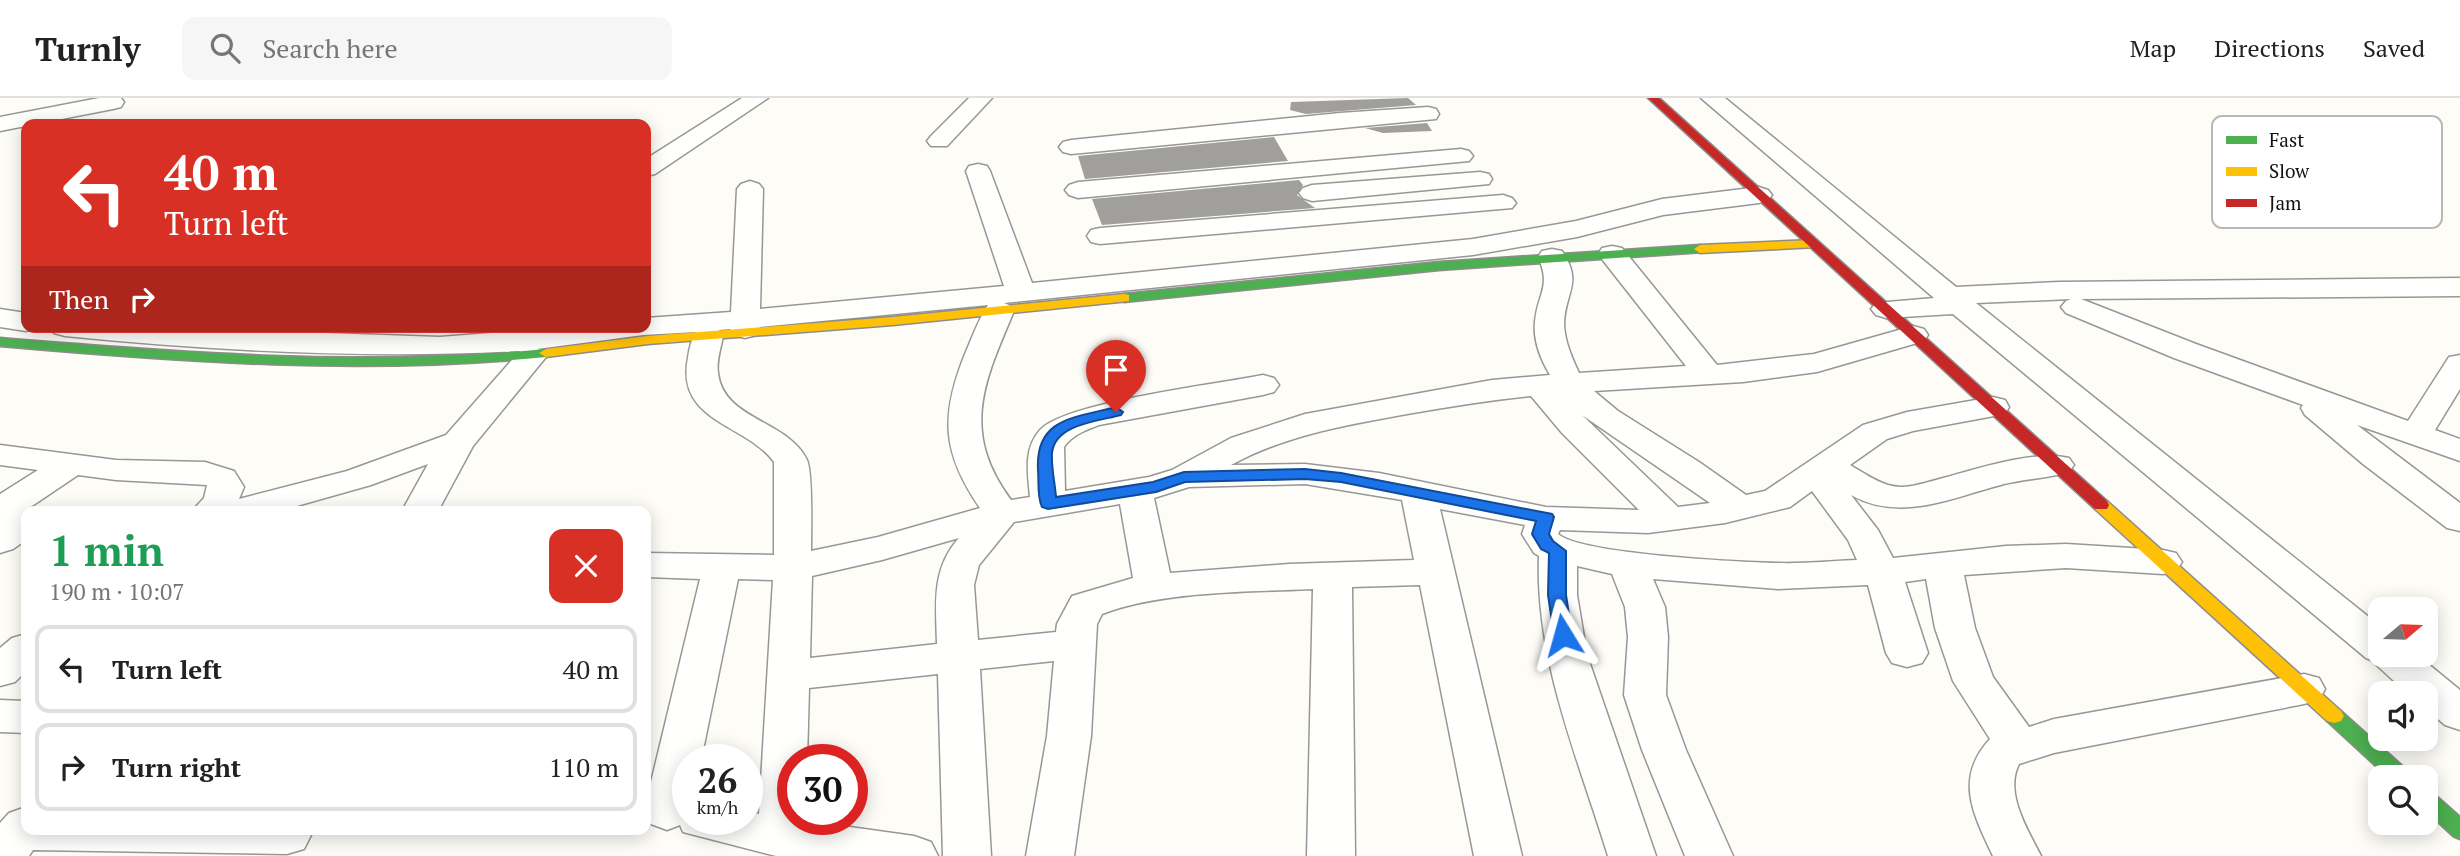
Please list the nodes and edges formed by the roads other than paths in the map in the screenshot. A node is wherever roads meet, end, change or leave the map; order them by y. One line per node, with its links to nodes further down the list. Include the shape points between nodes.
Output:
1 (757, 98): 19 (street)
2 (981, 98): 14 (street)
3 (1653, 98): 26 (street)
4 (1712, 98): 36 (street)
5 (113, 102): 9 (street)
6 (1339, 106): 8 (street); 12 (street, via 1294,102 1271,111); 16 (street)
7 (1422, 106): 8 (street); 13 (street)
8 (1377, 108): 15 (street)
9 (26, 119)
10 (21, 120): 11 (street)
11 (0, 124)
12 (1276, 127): 17 (street); 20 (street)
13 (1445, 136): 15 (street); 18 (street)
14 (939, 141)
15 (1400, 141): 16 (street)
16 (1354, 145): 17 (street)
17 (1290, 149): 20 (street); 21 (street)
18 (1461, 156): 21 (street); 23 (street)
19 (651, 166)
20 (1074, 168): 21 (street)
21 (1304, 170): 25 (street)
22 (978, 171): 34 (street)
23 (1480, 179): 25 (street); 27 (street)
24 (750, 189): 42 (street)
25 (1322, 192): 28 (street); 28 (street, via 1180,205 1096,225)
26 (1759, 195): 29 (street); 30 (street, via 1662,207)
27 (1503, 203): 28 (street); 30 (street)
28 (1336, 216): 32 (street)
29 (1813, 244): 31 (street); 38 (street)
30 (1545, 247): 31 (street); 32 (street); 34 (street); 50 (street, via 1561,272 1562,284 1549,318)
31 (1612, 254): 49 (street)
32 (1350, 260): 34 (street)
33 (2460, 287): 36 (street, via 2059,291)
34 (1010, 302): 42 (street); 69 (street, via 964,403 963,437 975,472)
35 (2460, 303): 37 (street)
36 (1961, 306): 37 (street); 38 (street); 86 (street)
37 (2076, 307): 52 (street)
38 (1886, 309): 45 (street)
39 (0, 318): 40 (street)
40 (21, 321)
41 (651, 327): 42 (street)
42 (738, 328): 47 (street); 81 (street, via 702,374 708,398 785,450 791,463)
43 (193, 333): 44 (street, via 440,346)
44 (593, 333)
45 (1913, 335): 49 (street, via 1817,363); 53 (street)
46 (0, 342): 47 (street, via 138,354 360,361)
47 (531, 357): 55 (street)
48 (2460, 364): 54 (street)
49 (1709, 375): 50 (street)
50 (1553, 384): 61 (street, via 1431,400 1305,424 1243,445); 68 (street); 71 (street, via 1574,426)
51 (1264, 385): 64 (street, via 1067,424 1050,437 1045,452)
52 (2300, 394): 54 (street); 72 (street)
53 (1993, 407): 59 (street); 60 (street, via 1875,432)
54 (2415, 435): 56 (street)
55 (458, 442): 66 (street, via 359,478); 67 (street)
56 (2460, 451)
57 (0, 455): 58 (street)
58 (70, 465): 65 (street, via 205,472 222,478 226,487); 70 (street, via 11,503 10,512)
59 (2057, 465): 60 (street, via 1898,498 1876,494); 76 (street)
60 (1821, 470): 68 (street, via 1777,499); 83 (street)
61 (1184, 477): 62 (street); 63 (street, via 1305,474)
62 (1135, 490): 64 (street); 85 (street)
63 (1419, 494): 74 (street); 82 (street)
64 (1048, 503): 69 (street)
65 (216, 506)
66 (256, 506)
67 (423, 506)
68 (1740, 508): 71 (street)
69 (1002, 513): 81 (street); 90 (street, via 994,528 960,563 955,585)
70 (21, 519)
71 (1669, 519): 74 (street)
72 (2460, 520)
73 (21, 522): 75 (street)
74 (1552, 534): 78 (street); 112 (street, via 1566,655)
75 (0, 541)
76 (2163, 562): 79 (street, via 2066,556); 94 (street)
77 (651, 565): 80 (street)
78 (1628, 565): 83 (street, via 1778,576); 113 (street, via 1645,607 1645,695)
79 (1943, 565): 83 (street); 99 (street, via 1955,628 1974,681)
80 (722, 566): 81 (street); 98 (street)
81 (793, 568): 93 (street)
82 (1437, 572): 84 (street); 111 (street)
83 (1881, 572): 89 (street)
84 (1333, 575): 85 (street); 110 (street)
85 (1154, 588): 87 (street, via 1106,596 1086,605 1077,624)
86 (2368, 638)
87 (1076, 644): 90 (street); 109 (street, via 1069,736)
88 (21, 652): 92 (street)
89 (1907, 653)
90 (958, 659): 93 (street); 108 (street)
91 (2404, 667): 95 (street)
92 (0, 671)
93 (790, 675): 105 (street)
94 (2304, 689): 99 (street, via 2054,736); 100 (street)
95 (2460, 714)
96 (0, 716): 97 (street)
97 (21, 717)
98 (688, 744)
99 (2019, 747): 114 (street, via 2004,751 1992,773 1995,811)
100 (2388, 765)
101 (2438, 810): 102 (street)
102 (2460, 830)
103 (763, 834): 105 (street)
104 (16, 837): 106 (street)
105 (781, 838): 107 (street)
106 (284, 840)
107 (914, 856)
108 (967, 856)
109 (1050, 856)
110 (1331, 856)
111 (1498, 856)
112 (1632, 856)
113 (1709, 856)
114 (2017, 856)

